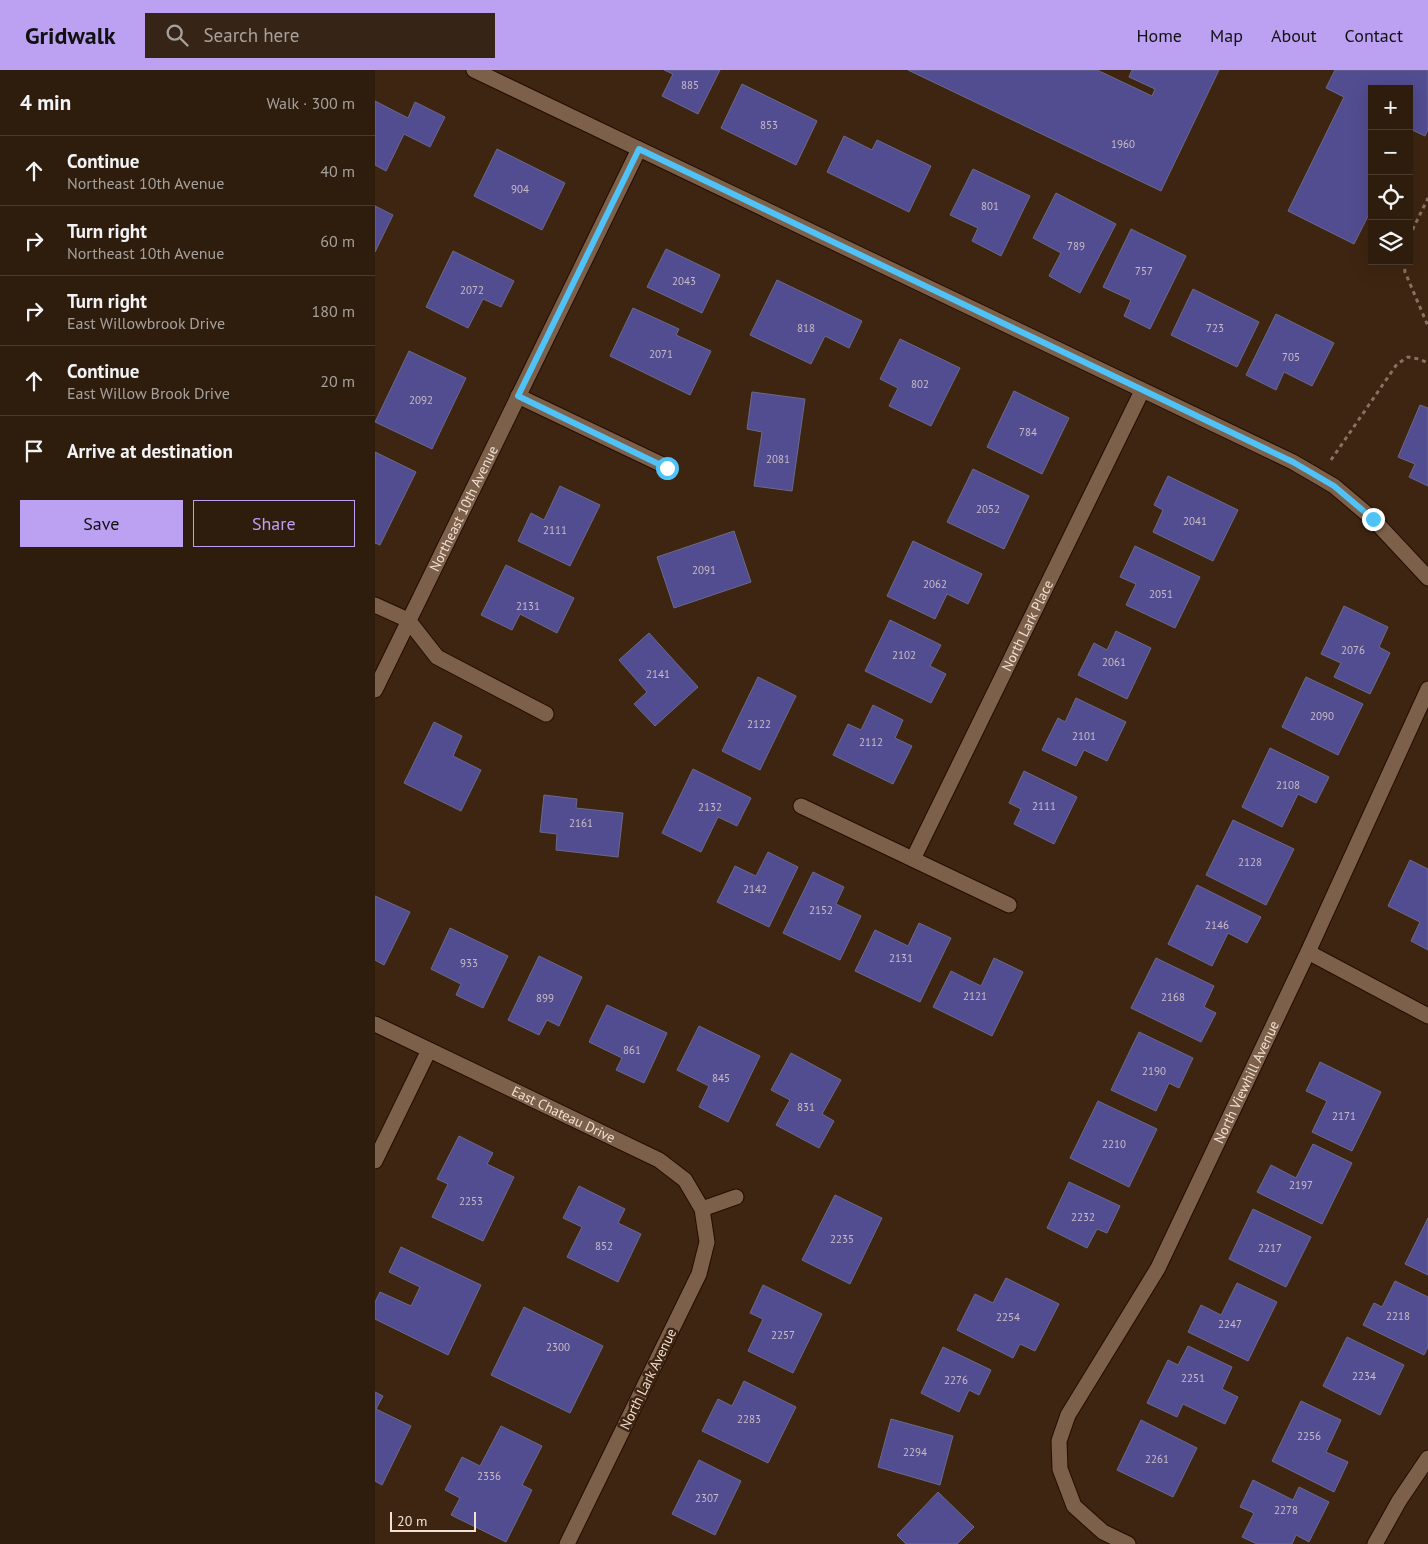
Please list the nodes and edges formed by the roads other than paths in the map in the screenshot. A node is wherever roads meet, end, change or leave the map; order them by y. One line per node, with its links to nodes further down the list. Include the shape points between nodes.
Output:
1 (474, 70): 2 (street)
2 (639, 149): 3 (street); 4 (street, Northeast 10th Avenue)
3 (1142, 391): 6 (street, via 1293,462 1334,486 1373,519); 13 (street, North Lark Place)
4 (518, 396): 5 (street); 8 (street, Northeast 10th Avenue)
5 (667, 468)
6 (1428, 578)
7 (375, 605): 8 (street)
8 (408, 620): 10 (street, Northeast 10th Avenue); 11 (street, via 437,657)
9 (1428, 689): 15 (street, North Viewhill Avenue)
10 (375, 690)
11 (546, 714)
12 (801, 806): 13 (street)
13 (913, 859): 14 (street)
14 (1009, 905)
15 (1307, 952): 16 (street); 24 (street, North Viewhill Avenue, via 1158,1268 1068,1415 1059,1441 1060,1469 1074,1506 1103,1532)
16 (1428, 1016)
17 (375, 1024): 18 (street, East Chateau Drive)
18 (429, 1050): 19 (street); 21 (street, East Chateau Drive, via 659,1160 685,1180)
19 (375, 1162)
20 (736, 1197): 21 (street)
21 (702, 1208): 23 (street, North Lark Avenue, via 707,1242 699,1274)
22 (1428, 1458): 25 (street)
23 (567, 1544)
24 (1127, 1544)
25 (1375, 1544)

